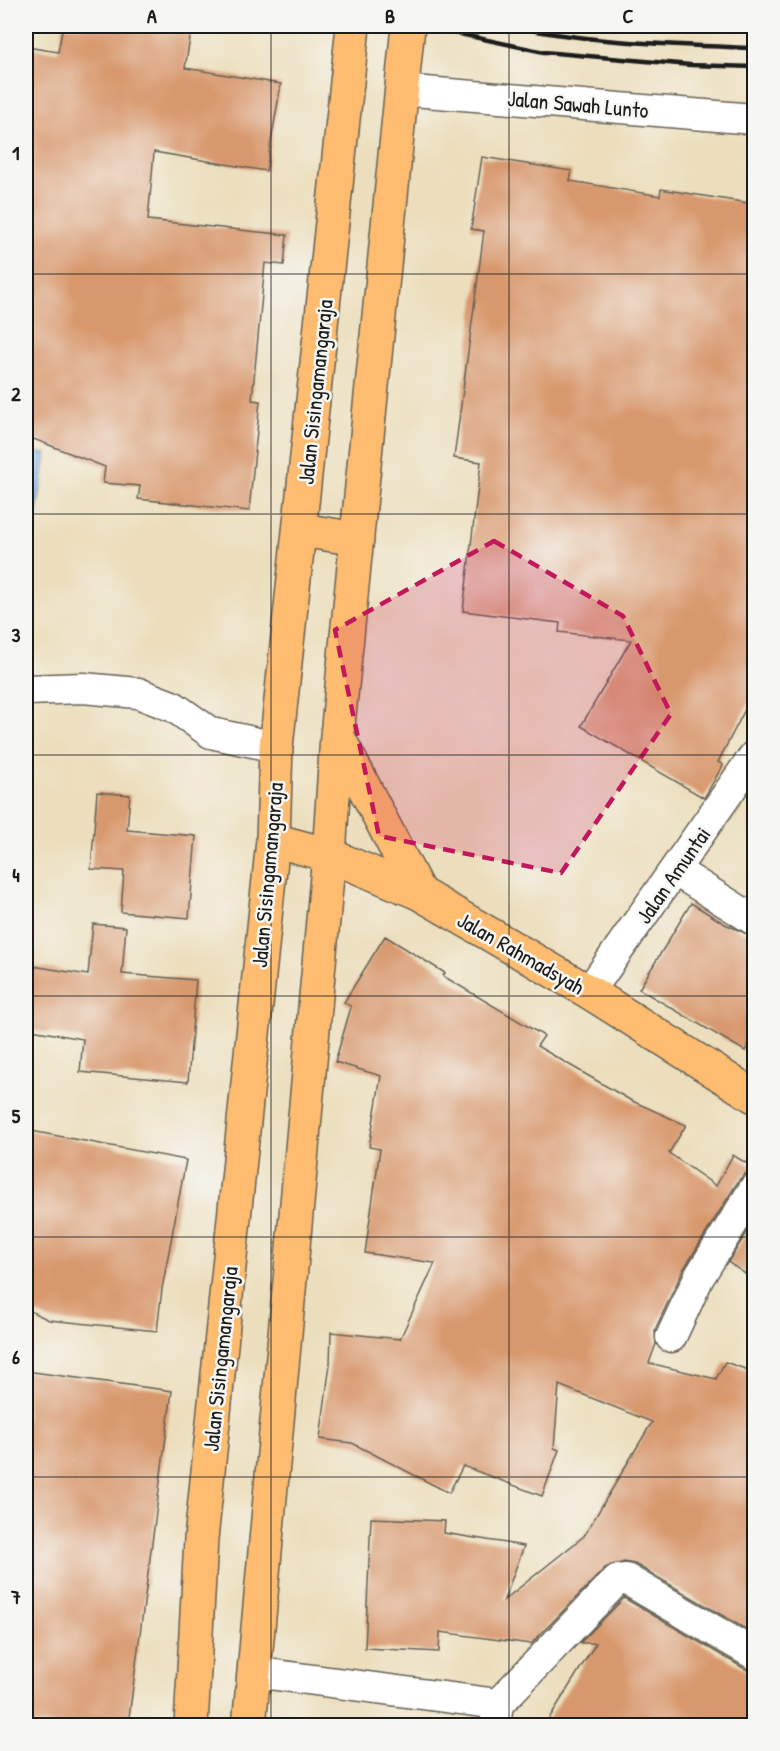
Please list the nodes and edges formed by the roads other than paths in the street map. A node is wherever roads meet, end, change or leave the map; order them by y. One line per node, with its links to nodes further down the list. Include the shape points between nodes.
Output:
1 (353, 26): 5 (main road, Jalan Sisingamangaraja)
2 (408, 26): 3 (main road)
3 (401, 90): 4 (street, Jalan Sawah Lunto); 6 (main road)
4 (754, 119)
5 (301, 530): 6 (main road); 9 (main road, Jalan Sisingamangaraja)
6 (357, 539): 8 (main road)
7 (26, 690): 9 (street, via 83,688 138,693 174,707 211,733)
8 (337, 736): 12 (main road); 14 (main road)
9 (276, 747): 11 (main road, Jalan Sisingamangaraja)
10 (754, 756): 13 (street, Jalan Amuntai)
11 (273, 840): 12 (main road, Jalan Rahmadsyah); 23 (main road, Jalan Sisingamangaraja, via 201,1539)
12 (330, 855): 14 (main road, Jalan Rahmadsyah); 21 (main road)
13 (676, 871): 15 (street); 16 (street, Jalan Amuntai)
14 (419, 893): 16 (main road, Jalan Rahmadsyah)
15 (754, 921)
16 (589, 992): 17 (main road, Jalan Rahmadsyah)
17 (754, 1096)
18 (754, 1190): 19 (street, via 699,1277)
19 (671, 1338)
20 (754, 1654): 22 (street, via 626,1579 617,1580)
21 (253, 1672): 22 (street); 24 (main road)
22 (496, 1715)
23 (191, 1725)
24 (249, 1725)

